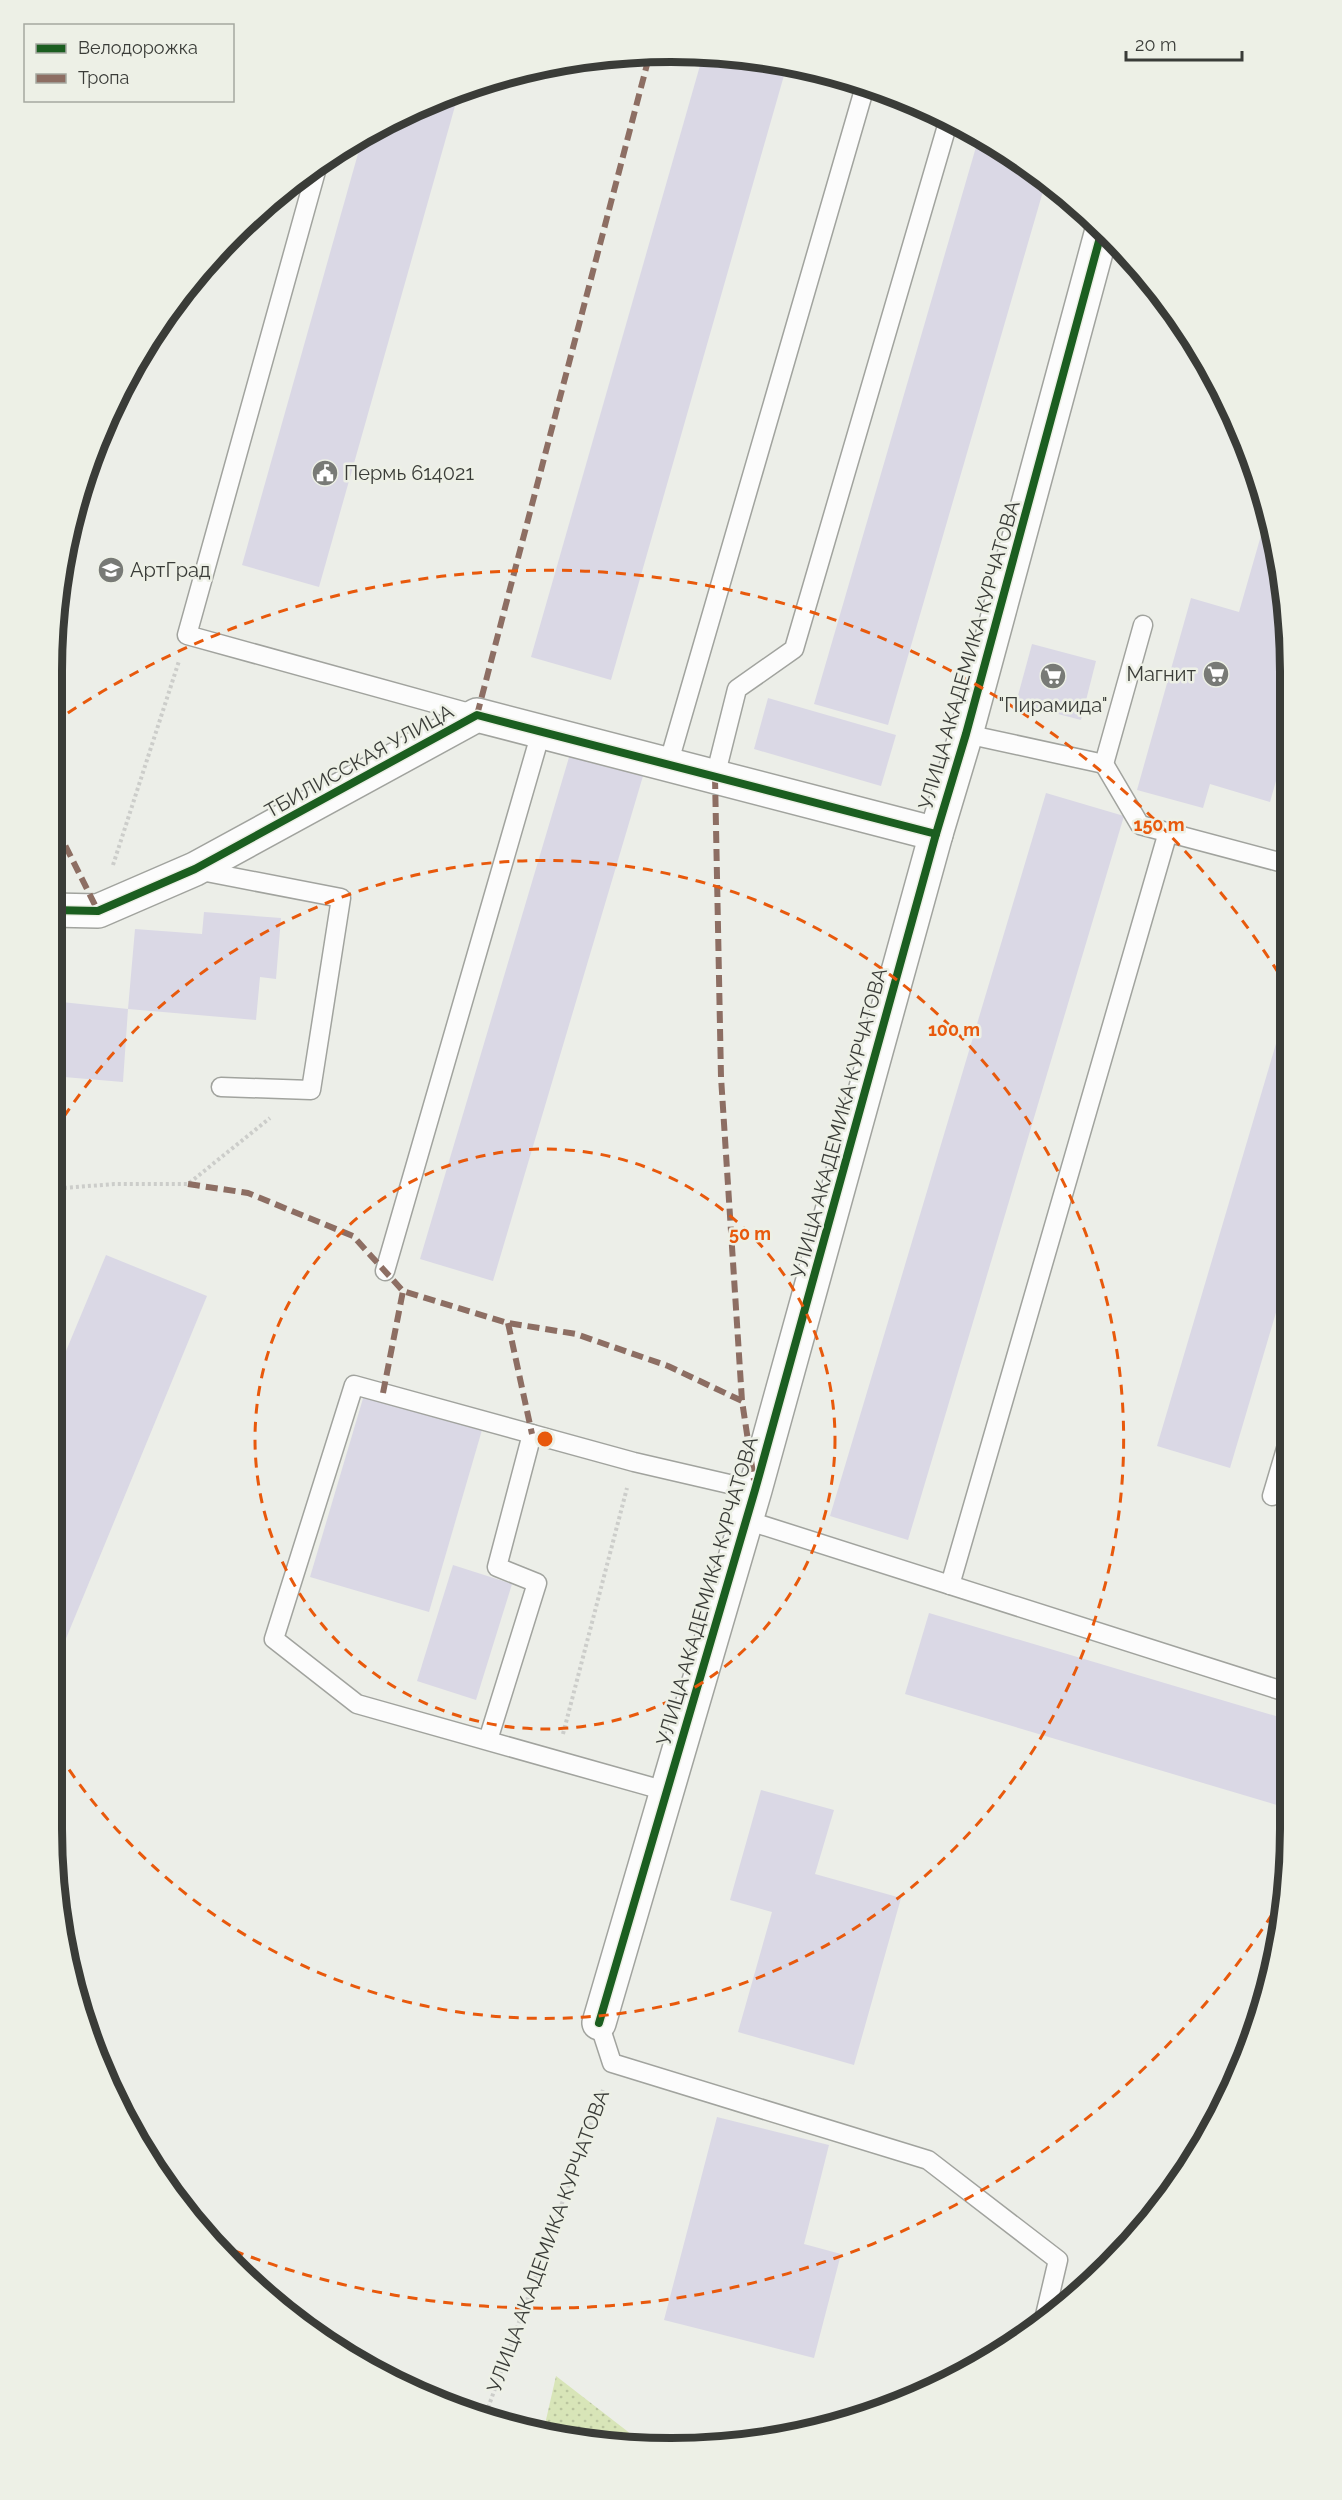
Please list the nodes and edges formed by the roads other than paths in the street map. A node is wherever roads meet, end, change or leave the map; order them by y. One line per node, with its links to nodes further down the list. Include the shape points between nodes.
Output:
1 (863, 93): 10 (lane)
2 (947, 127): 11 (lane, via 794,649 737,689)
3 (315, 177): 6 (lane, via 187,635)
4 (1100, 238): 8 (street, УЛИЦА АКАДЕМИКА КУРЧАТОВА)
5 (1143, 625): 9 (lane)
6 (477, 715): 7 (street, ТБИЛИССКАЯ УЛИЦА); 15 (street, ТБИЛИССКАЯ УЛИЦА)
7 (541, 732): 10 (street, ТБИЛИССКАЯ УЛИЦА); 18 (lane)
8 (966, 734): 9 (lane); 13 (street, УЛИЦА АКАДЕМИКА КУРЧАТОВА)
9 (1104, 764): 12 (lane, via 1140,825)
10 (668, 765): 11 (street, ТБИЛИССКАЯ УЛИЦА)
11 (715, 777): 13 (street, ТБИЛИССКАЯ УЛИЦА)
12 (1168, 832): 14 (lane); 23 (lane)
13 (936, 834): 22 (street, УЛИЦА АКАДЕМИКА КУРЧАТОВА)
14 (1280, 862)
15 (195, 869): 16 (street, ТБИЛИССКАЯ УЛИЦА, via 98,911); 17 (lane, via 341,898 312,1090)
16 (62, 910)
17 (221, 1087)
18 (385, 1271)
19 (532, 1434): 22 (lane, via 634,1462); 25 (lane, via 497,1567 537,1583); 25 (lane, via 354,1385 274,1639 357,1704)
20 (1280, 1469): 21 (lane)
21 (1272, 1496)
22 (751, 1505): 23 (lane); 26 (street, УЛИЦА АКАДЕМИКА КУРЧАТОВА)
23 (950, 1585): 24 (lane)
24 (1280, 1690)
25 (488, 1740): 26 (lane)
26 (666, 1791): 27 (street, УЛИЦА АКАДЕМИКА КУРЧАТОВА)
27 (599, 2023): 28 (lane, via 612,2063 928,2160 1058,2260)
28 (1045, 2310)

